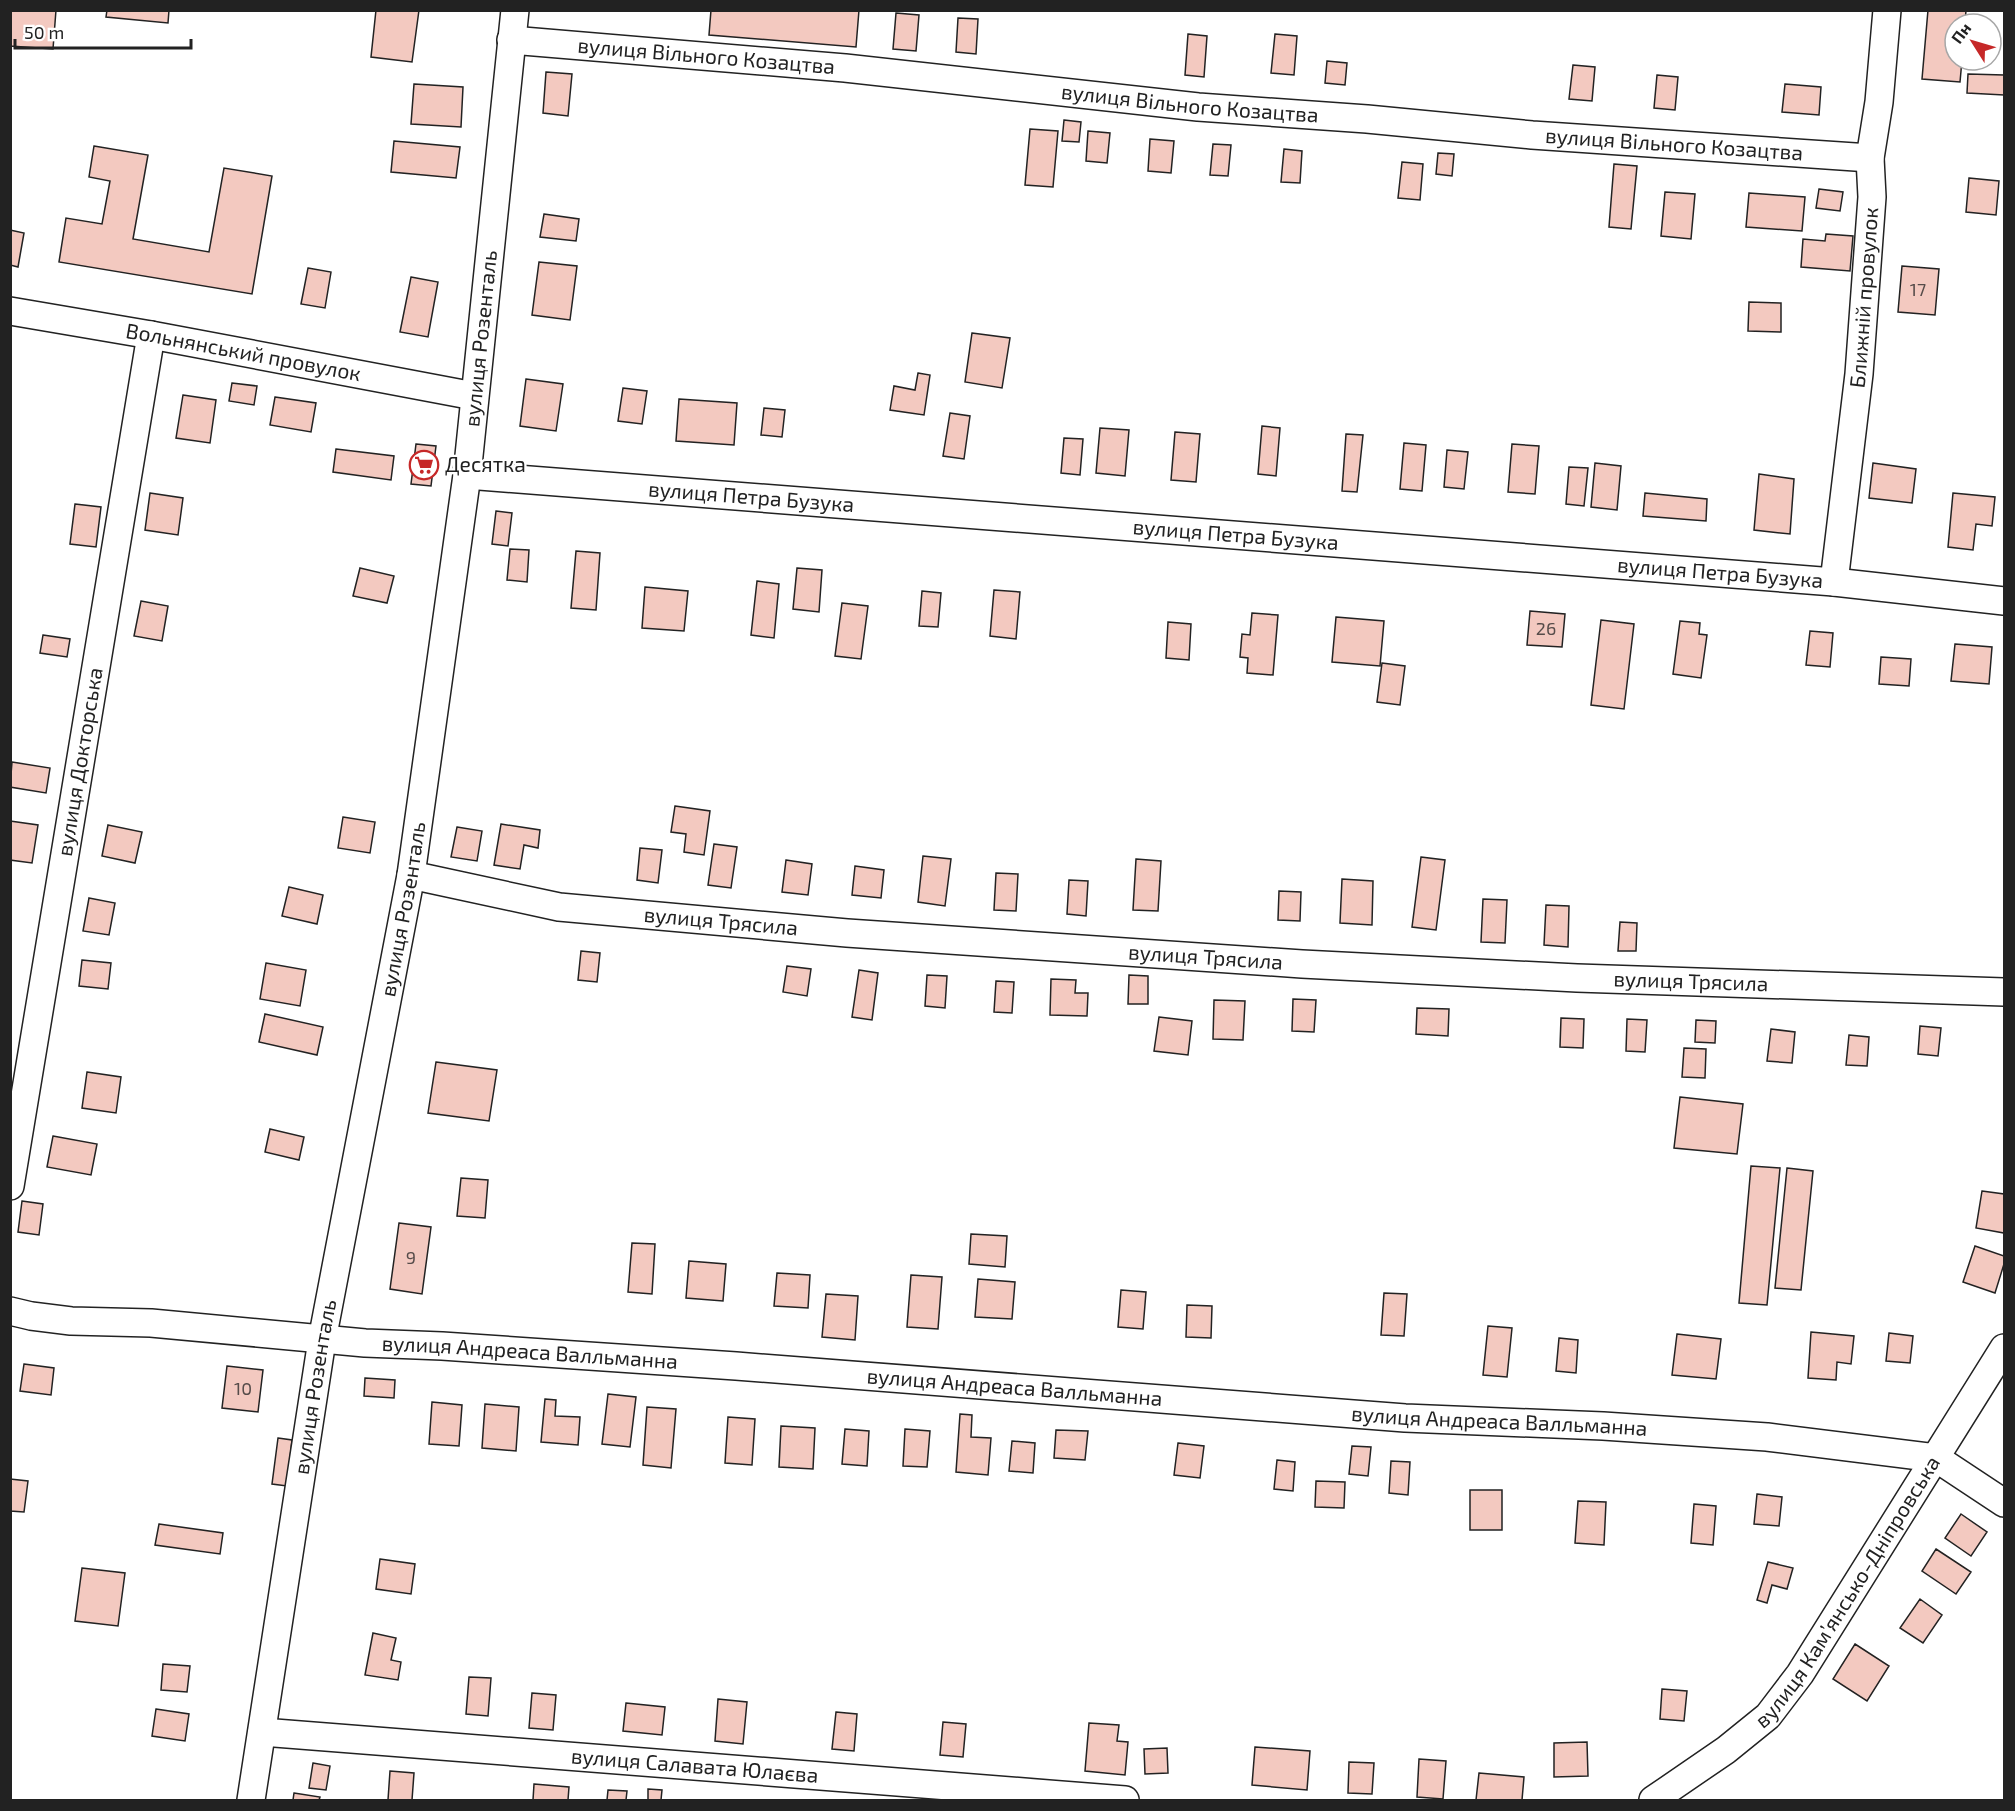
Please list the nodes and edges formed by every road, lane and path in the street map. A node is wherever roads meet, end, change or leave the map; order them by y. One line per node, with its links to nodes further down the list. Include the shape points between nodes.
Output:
1 (515, 10): 3 (street, вулиця Розенталь)
2 (1887, 10): 4 (street, Ближній провулок)
3 (512, 40): 4 (street, вулиця Вільного Козацтва, via 845,68 1198,107); 7 (street, вулиця Розенталь)
4 (1870, 158): 9 (street, Ближній провулок, via 1872,197 1859,374)
5 (10, 311): 6 (street, Вольнянський провулок)
6 (151, 335): 7 (street, Вольнянський провулок); 13 (street, вулиця Докторська)
7 (474, 396): 8 (street, вулиця Розенталь)
8 (467, 475): 9 (street, вулиця Петра Бузука); 11 (street, вулиця Розенталь)
9 (1834, 582): 10 (street, вулиця Петра Бузука)
10 (2004, 601)
11 (411, 875): 12 (street, вулиця Трясила, via 559,907 848,933 1470,973); 15 (street, вулиця Розенталь)
12 (2004, 992)
13 (10, 1186)
14 (10, 1311): 15 (street, вулиця Андреаса Валльманна, via 71,1321 151,1323)
15 (322, 1340): 17 (street, вулиця Андреаса Валльманна, via 736,1366 1405,1418 1767,1437); 19 (street, вулиця Розенталь)
16 (2004, 1348): 17 (street, вулиця Кам’янсько-Дніпровська)
17 (1936, 1458): 18 (street, вулиця Андреаса Валльманна); 22 (street, вулиця Кам’янсько-Дніпровська, via 1800,1674 1768,1716)
18 (2004, 1503)
19 (262, 1732): 20 (street, вулиця Розенталь); 21 (street, вулиця Салавата Юлаєва)
20 (251, 1800)
21 (1125, 1800)
22 (1653, 1800)

